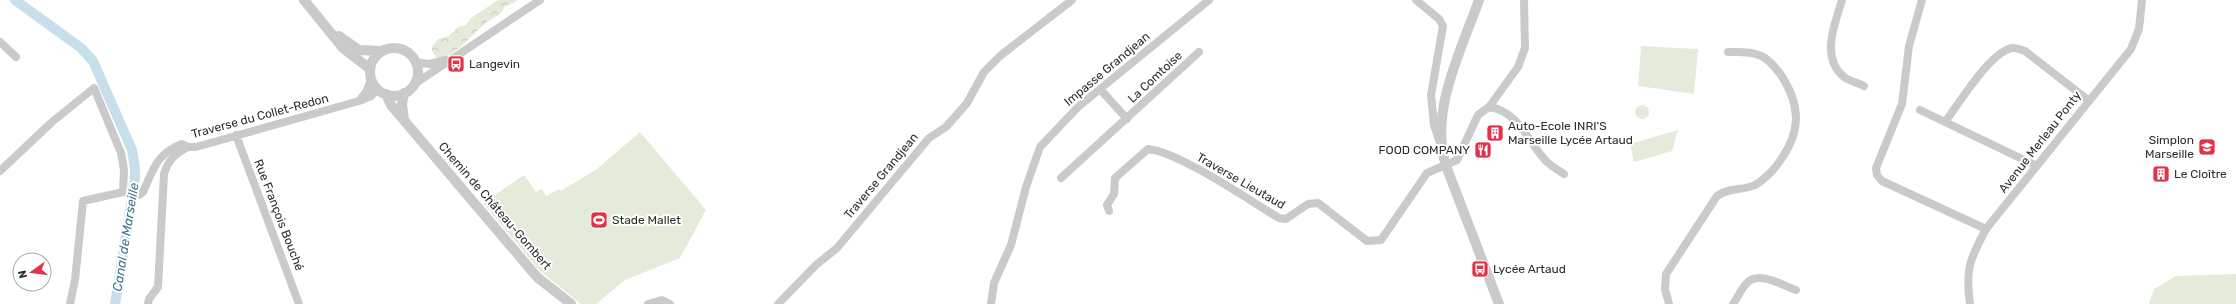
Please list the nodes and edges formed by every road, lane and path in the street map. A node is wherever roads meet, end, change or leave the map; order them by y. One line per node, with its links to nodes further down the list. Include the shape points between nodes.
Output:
1 (304, 0): 11 (street)
2 (540, 0): 17 (street)
3 (1072, 0): 50 (street, Traverse Grandjean, via 1005,52 984,72 967,103 946,127 929,138 837,248 816,265)
4 (1209, 0): 22 (street, Impasse Grandjean)
5 (1416, 0): 33 (street, via 1439,19 1443,26 1432,95 1434,125)
6 (1479, 0): 33 (street, via 1444,107)
7 (1524, 0): 27 (street, via 1525,48 1518,67)
8 (1842, 0): 21 (street, via 1830,50 1839,72 1845,78)
9 (1922, 0): 42 (street, via 1909,46 1902,104 1876,168 1877,175 1882,180)
10 (2142, 0): 25 (street, Avenue Merleau Ponty, via 2139,29 2131,49)
11 (326, 25): 13 (street, via 345,42 359,50); 19 (street, via 343,48)
12 (0, 42): 16 (street)
13 (380, 51): 18 (street, via 400,48); 19 (street, via 373,59)
14 (1199, 52): 29 (street, La Comtoise)
15 (1728, 52): 53 (street, via 1760,55 1775,67 1795,101 1797,118 1794,137 1777,166 1754,185 1723,192 1717,196 1666,274 1665,288)
16 (16, 56)
17 (450, 59): 18 (street, via 429,64); 20 (street)
18 (415, 62): 20 (street, via 418,72)
19 (370, 74): 23 (street); 26 (street, via 366,92)
20 (416, 83): 24 (street)
21 (1864, 86)
22 (1100, 90): 29 (street, La Comtoise); 51 (street, Impasse Grandjean, via 1078,106 1040,147 1026,187 1011,245 994,283)
23 (382, 92): 24 (street, via 395,96); 26 (street, Traverse du Collet-Redon); 30 (street, Chemin de Château-Gombert)
24 (404, 93): 30 (street)
25 (2088, 100): 31 (street, via 2025,51 2014,48 1992,61); 36 (street, Avenue Merleau Ponty)
26 (359, 101): 32 (street, Traverse du Collet-Redon)
27 (1489, 107): 35 (street, via 1478,115 1457,160); 38 (street, via 1500,108 1512,117 1547,162)
28 (1920, 110): 31 (street)
29 (1127, 119): 39 (street, La Comtoise)
30 (404, 120): 44 (street, Chemin de Château-Gombert, via 537,277)
31 (1945, 122): 36 (street)
32 (236, 135): 34 (street, Traverse du Collet-Redon); 47 (street, Rue François Bouché)
33 (1440, 146): 35 (street)
34 (188, 147): 40 (street, Traverse du Collet-Redon, via 182,144 163,153 143,192); 46 (street, via 175,155 164,174 158,287)
35 (1446, 166): 41 (street, Traverse Lieutaud, via 1426,173 1381,240 1367,241 1318,203 1308,204 1286,220 1279,218 1207,175 1159,150 1148,148 1115,178 1114,194 1107,205); 52 (street)
36 (2037, 166): 42 (street, Avenue Merleau Ponty)
37 (0, 171): 40 (street, via 52,122 94,88 121,153 124,170)
38 (1564, 174)
39 (1061, 178)
40 (123, 192): 45 (street, Traverse du Collet-Redon, via 83,201)
41 (1109, 212)
42 (1986, 229): 55 (street, Avenue Merleau Ponty, via 1970,258)
43 (1796, 290): 54 (street, via 1755,278 1747,282)
44 (569, 303)
45 (70, 304)
46 (148, 304)
47 (299, 304)
48 (648, 304): 49 (street, via 662,300)
49 (670, 304)
50 (778, 304)
51 (991, 304)
52 (1499, 304)
53 (1669, 304)
54 (1733, 304)
55 (1970, 304)

